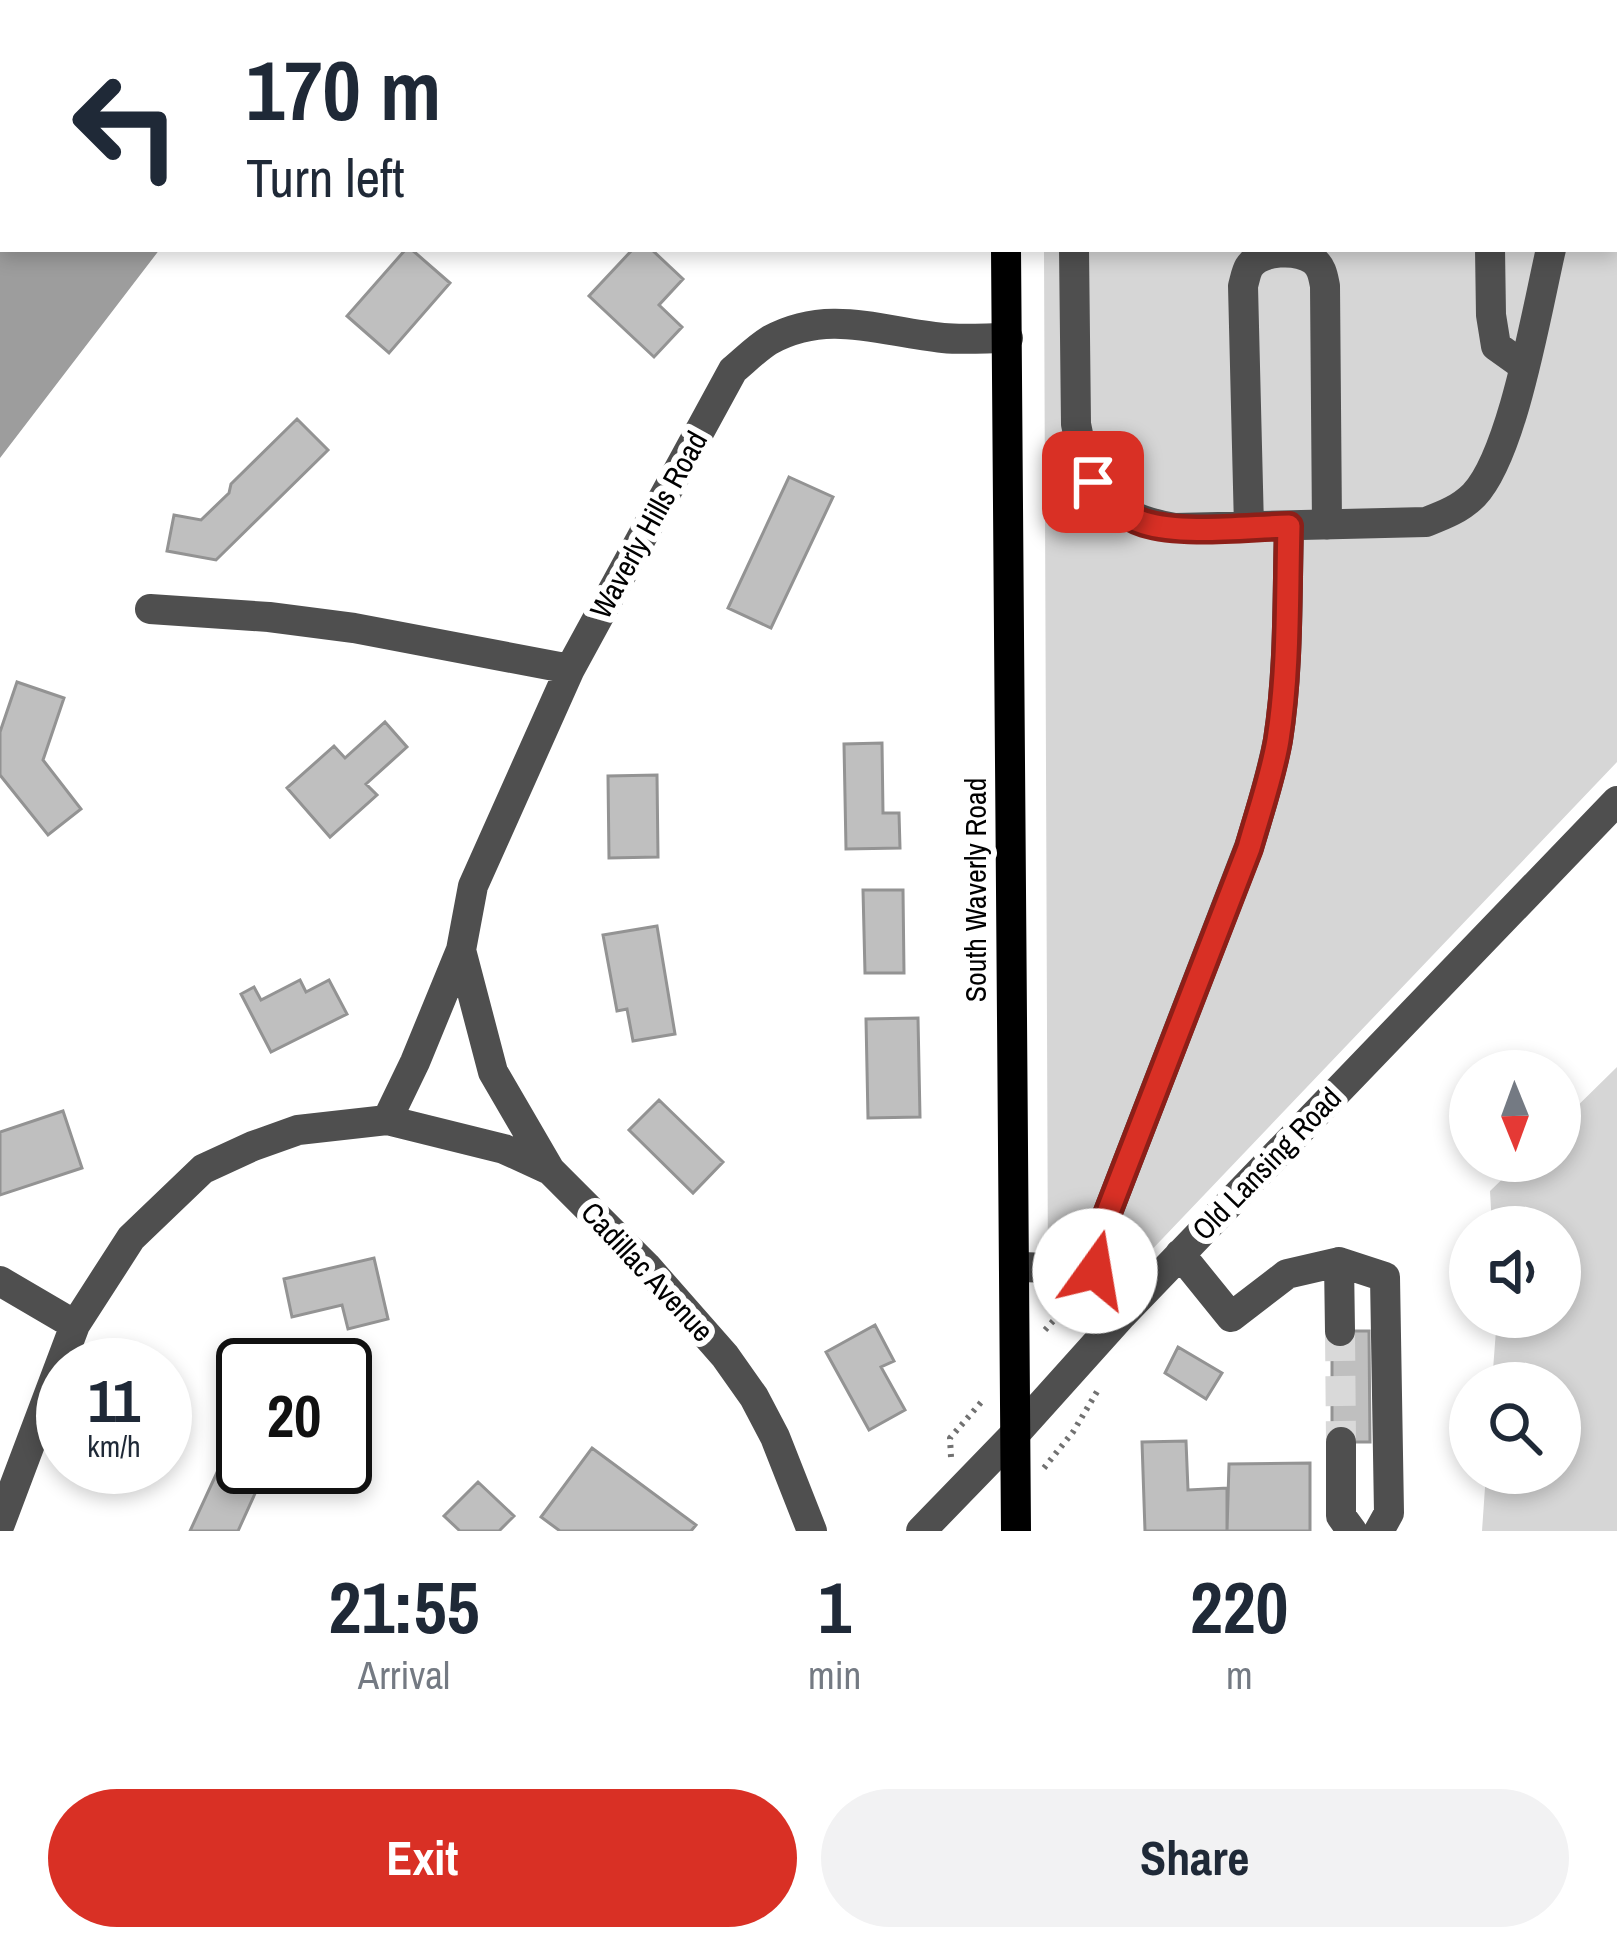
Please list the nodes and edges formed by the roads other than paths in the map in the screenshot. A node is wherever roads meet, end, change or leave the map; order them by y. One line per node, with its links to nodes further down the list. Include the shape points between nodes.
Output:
1 (1006, 252): 5 (main road, South Waverly Road)
2 (1074, 252): 9 (street, via 1076,424 1093,482 1142,523)
3 (1490, 252): 6 (street, via 1496,346)
4 (1550, 252): 6 (street)
5 (1008, 338): 11 (street, Waverly Hills Road, via 824,323 766,342 734,370); 19 (main road, South Waverly Road)
6 (1523, 367): 7 (street, via 1494,466 1456,511 1426,522)
7 (1328, 525): 8 (street); 9 (street, via 1325,286 1310,256 1287,252 1261,255 1243,286)
8 (1289, 526): 9 (street); 17 (street, via 1285,680 1265,793)
9 (1249, 527)
10 (150, 609): 11 (street, via 354,628)
11 (570, 669): 13 (street, Waverly Hills Road, via 473,886)
12 (1617, 801): 16 (street, Old Lansing Road)
13 (461, 950): 14 (street, Waverly Hills Road); 15 (street, Waverly Hills Road, via 493,1072)
14 (387, 1120): 15 (street, Cadillac Avenue, via 504,1149); 22 (street, via 298,1130 203,1169 130,1238)
15 (550, 1170): 27 (street, Cadillac Avenue, via 646,1266 745,1384)
16 (1180, 1254): 18 (street, via 1232,1317 1287,1274); 21 (street, Old Lansing Road)
17 (1091, 1256): 19 (street, via 1063,1267); 21 (street)
18 (1339, 1262): 23 (street); 31 (street, via 1385,1277 1389,1514)
19 (1015, 1267): 24 (main road, South Waverly Road)
20 (0, 1281): 22 (street)
21 (1122, 1315): 24 (street, Old Lansing Road)
22 (75, 1325): 26 (street)
23 (1340, 1331)
24 (1015, 1434): 28 (street, Old Lansing Road); 29 (main road, South Waverly Road)
25 (1341, 1442): 30 (street, via 1341,1516)
26 (0, 1524)
27 (812, 1531)
28 (921, 1531)
29 (1016, 1531)
30 (1352, 1531)
31 (1379, 1531)

